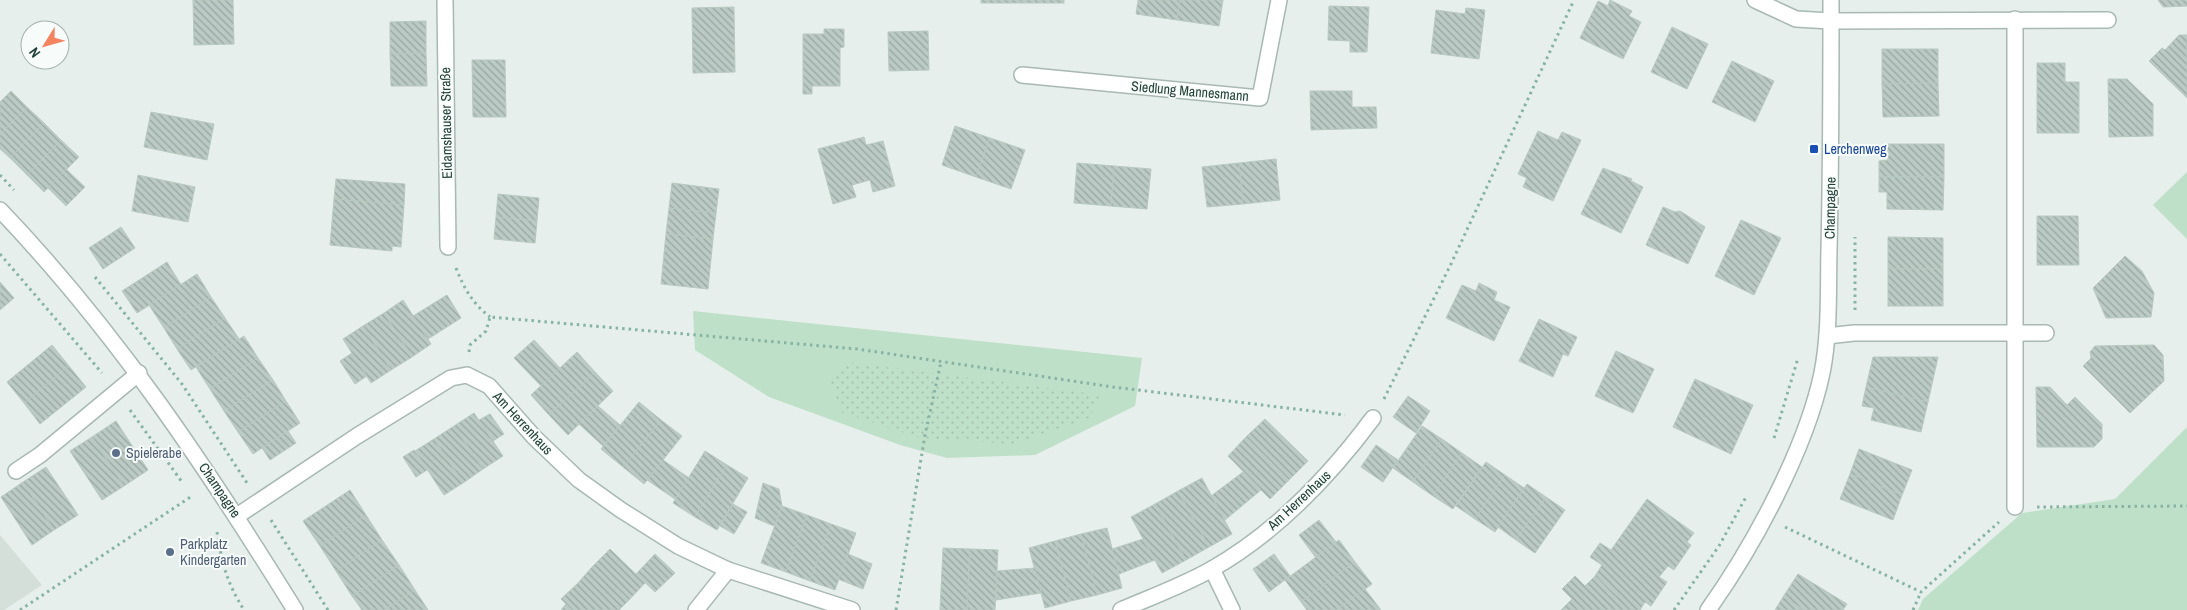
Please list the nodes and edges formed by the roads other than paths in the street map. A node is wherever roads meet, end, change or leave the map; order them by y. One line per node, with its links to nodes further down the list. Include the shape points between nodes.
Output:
1 (445, 0): 10 (street, Eidamshauser Straße)
2 (1279, 0): 8 (street, Siedlung Mannesmann, via 1260,98)
3 (1754, 0): 7 (street, via 1796,19)
4 (1831, 0): 7 (street, Champagne)
5 (2015, 19): 6 (street); 7 (street); 12 (street)
6 (2108, 20)
7 (1831, 21): 13 (street, Champagne)
8 (1022, 75)
9 (0, 211): 14 (street, Champagne)
10 (448, 247)
11 (2046, 332): 12 (street)
12 (2015, 333): 13 (street, via 1854,333); 17 (street)
13 (1827, 336): 26 (street, Champagne, via 1822,374 1792,463 1725,586)
14 (139, 373): 16 (street); 18 (street, Champagne)
15 (1373, 418): 19 (street, Am Herrenhaus, via 1343,459 1301,502 1254,541)
16 (16, 471)
17 (2015, 507)
18 (237, 516): 20 (street, Am Herrenhaus, via 412,402 451,378 466,375 489,386 534,437 579,480 678,546); 21 (street, Champagne)
19 (1212, 569): 24 (street, Am Herrenhaus); 25 (street)
20 (728, 570): 22 (street); 23 (street, Am Herrenhaus)
21 (295, 610)
22 (696, 610)
23 (852, 610)
24 (1122, 610)
25 (1232, 610)
26 (1708, 610)

